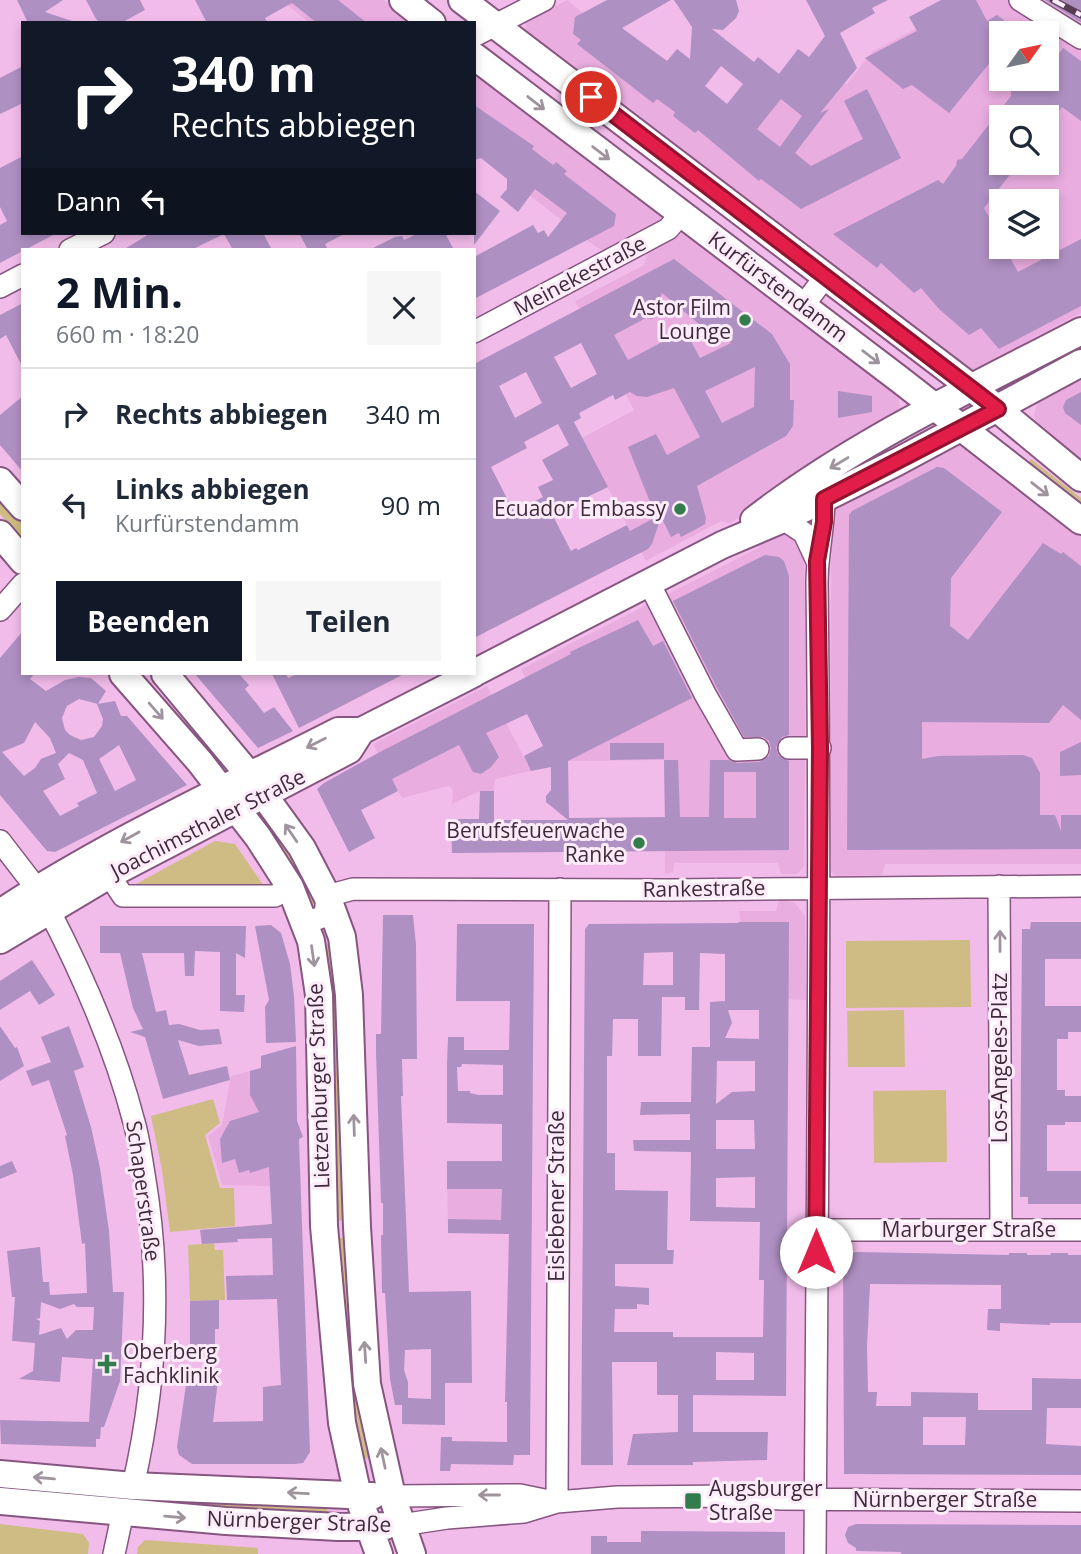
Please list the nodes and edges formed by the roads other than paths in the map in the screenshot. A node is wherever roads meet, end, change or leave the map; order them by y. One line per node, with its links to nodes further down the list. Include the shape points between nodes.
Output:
1 (403, 0): 5 (main road)
2 (462, 0): 6 (main road, Kurfürstendamm)
3 (544, 0): 6 (street)
4 (1020, 0): 7 (street)
5 (429, 21)
6 (485, 31): 13 (main road, Kurfürstendamm)
7 (1081, 38)
8 (476, 58): 9 (main road, Kurfürstendamm, one-way to 9)
9 (681, 214): 15 (main road, Kurfürstendamm); 16 (street, Meinekestraße, via 668,229)
10 (100, 235): 11 (street)
11 (74, 248)
12 (21, 276): 14 (street)
13 (825, 276): 15 (street); 19 (main road, Kurfürstendamm)
14 (0, 287)
15 (803, 306): 20 (main road, Kurfürstendamm, one-way to 20)
16 (476, 331)
17 (1081, 331): 19 (main road, Joachimsthaler Straße)
18 (1081, 363): 21 (main road, Joachimsthaler Straße)
19 (972, 388): 20 (main road, Joachimsthaler Straße); 21 (main road, Kurfürstendamm)
20 (936, 407): 22 (main road, Kurfürstendamm); 30 (main road, Joachimsthaler Straße, one-way to 30, via 794,489)
21 (998, 409): 22 (main road, Joachimsthaler Straße); 23 (main road, Kurfürstendamm)
22 (962, 428): 25 (main road, Joachimsthaler Straße); 28 (main road, Kurfürstendamm, one-way to 28)
23 (1081, 478)
24 (0, 481): 26 (main road)
25 (824, 499): 27 (main road, Joachimsthaler Straße); 32 (street)
26 (21, 505)
27 (783, 519): 30 (main road, Joachimsthaler Straße); 32 (street, via 804,533)
28 (1081, 521)
29 (0, 534): 31 (main road)
30 (722, 545): 33 (main road, Joachimsthaler Straße)
31 (21, 559)
32 (817, 561): 41 (street)
33 (649, 583): 36 (main road, Joachimsthaler Straße); 42 (street, via 737,750)
34 (21, 585): 35 (street)
35 (0, 610)
36 (476, 671)
37 (124, 675): 44 (main road, Lietzenburger Straße, one-way to 44)
38 (166, 675): 43 (main road, Lietzenburger Straße)
39 (469, 675): 43 (main road, Joachimsthaler Straße, via 361,731 338,731)
40 (789, 748): 41 (street)
41 (820, 748): 50 (street)
42 (758, 749)
43 (257, 785): 44 (main road, Joachimsthaler Straße); 52 (main road, Lietzenburger Straße, one-way to 43, via 302,849)
44 (230, 799): 46 (main road, Joachimsthaler Straße); 49 (main road, Lietzenburger Straße); 53 (main road, Joachimsthaler Straße, one-way to 53, via 161,820)
45 (0, 841): 53 (street, Schaperstraße)
46 (109, 874): 49 (street, via 123,896 275,896); 53 (main road, Joachimsthaler Straße)
47 (999, 886): 48 (street, Rankestraße); 50 (street, Rankestraße); 60 (street, Los-Angeles-Platz, one-way to 47)
48 (1081, 886)
49 (290, 887): 55 (main road, Lietzenburger Straße)
50 (818, 887): 51 (street, Rankestraße); 59 (street)
51 (561, 889): 52 (street, Rankestraße, via 353,889); 69 (street, Eislebener Straße)
52 (327, 896): 55 (street, via 325,916); 58 (main road, Lietzenburger Straße, one-way to 52, via 349,995 342,937)
53 (43, 900): 54 (main road); 56 (main road); 63 (street, Schaperstraße, via 85,982 112,1049 135,1124 150,1210 156,1289 153,1366)
54 (0, 913)
55 (305, 923): 57 (main road, Lietzenburger Straße, one-way to 57, via 319,995)
56 (0, 940)
57 (324, 1226): 58 (street); 64 (main road, Lietzenburger Straße, via 342,1423)
58 (357, 1227): 65 (main road, Lietzenburger Straße, one-way to 58, via 368,1384)
59 (816, 1230): 60 (street, Marburger Straße); 66 (street)
60 (1002, 1230): 61 (street, Marburger Straße)
61 (1081, 1230)
62 (0, 1474): 63 (main road, Nürnberger Straße, one-way to 62)
63 (134, 1486): 64 (main road, Nürnberger Straße, one-way to 63); 70 (main road)
64 (358, 1496): 65 (main road, Nürnberger Straße); 72 (main road, Lietzenburger Straße)
65 (392, 1496): 69 (street, Nürnberger Straße, one-way to 65, via 520,1495); 71 (main road, Lietzenburger Straße)
66 (814, 1499): 68 (street, Nürnberger Straße); 69 (street, Nürnberger Straße, via 617,1497); 76 (street)
67 (0, 1501): 70 (main road, Nürnberger Straße)
68 (1081, 1501)
69 (556, 1502): 71 (street, Nürnberger Straße, via 524,1512)
70 (124, 1512): 72 (main road, Nürnberger Straße, one-way to 72); 73 (street)
71 (401, 1525): 72 (main road, Nürnberger Straße); 75 (main road, Lietzenburger Straße)
72 (368, 1527): 74 (main road, Lietzenburger Straße)
73 (114, 1554)
74 (379, 1554)
75 (412, 1554)
76 (815, 1554)

